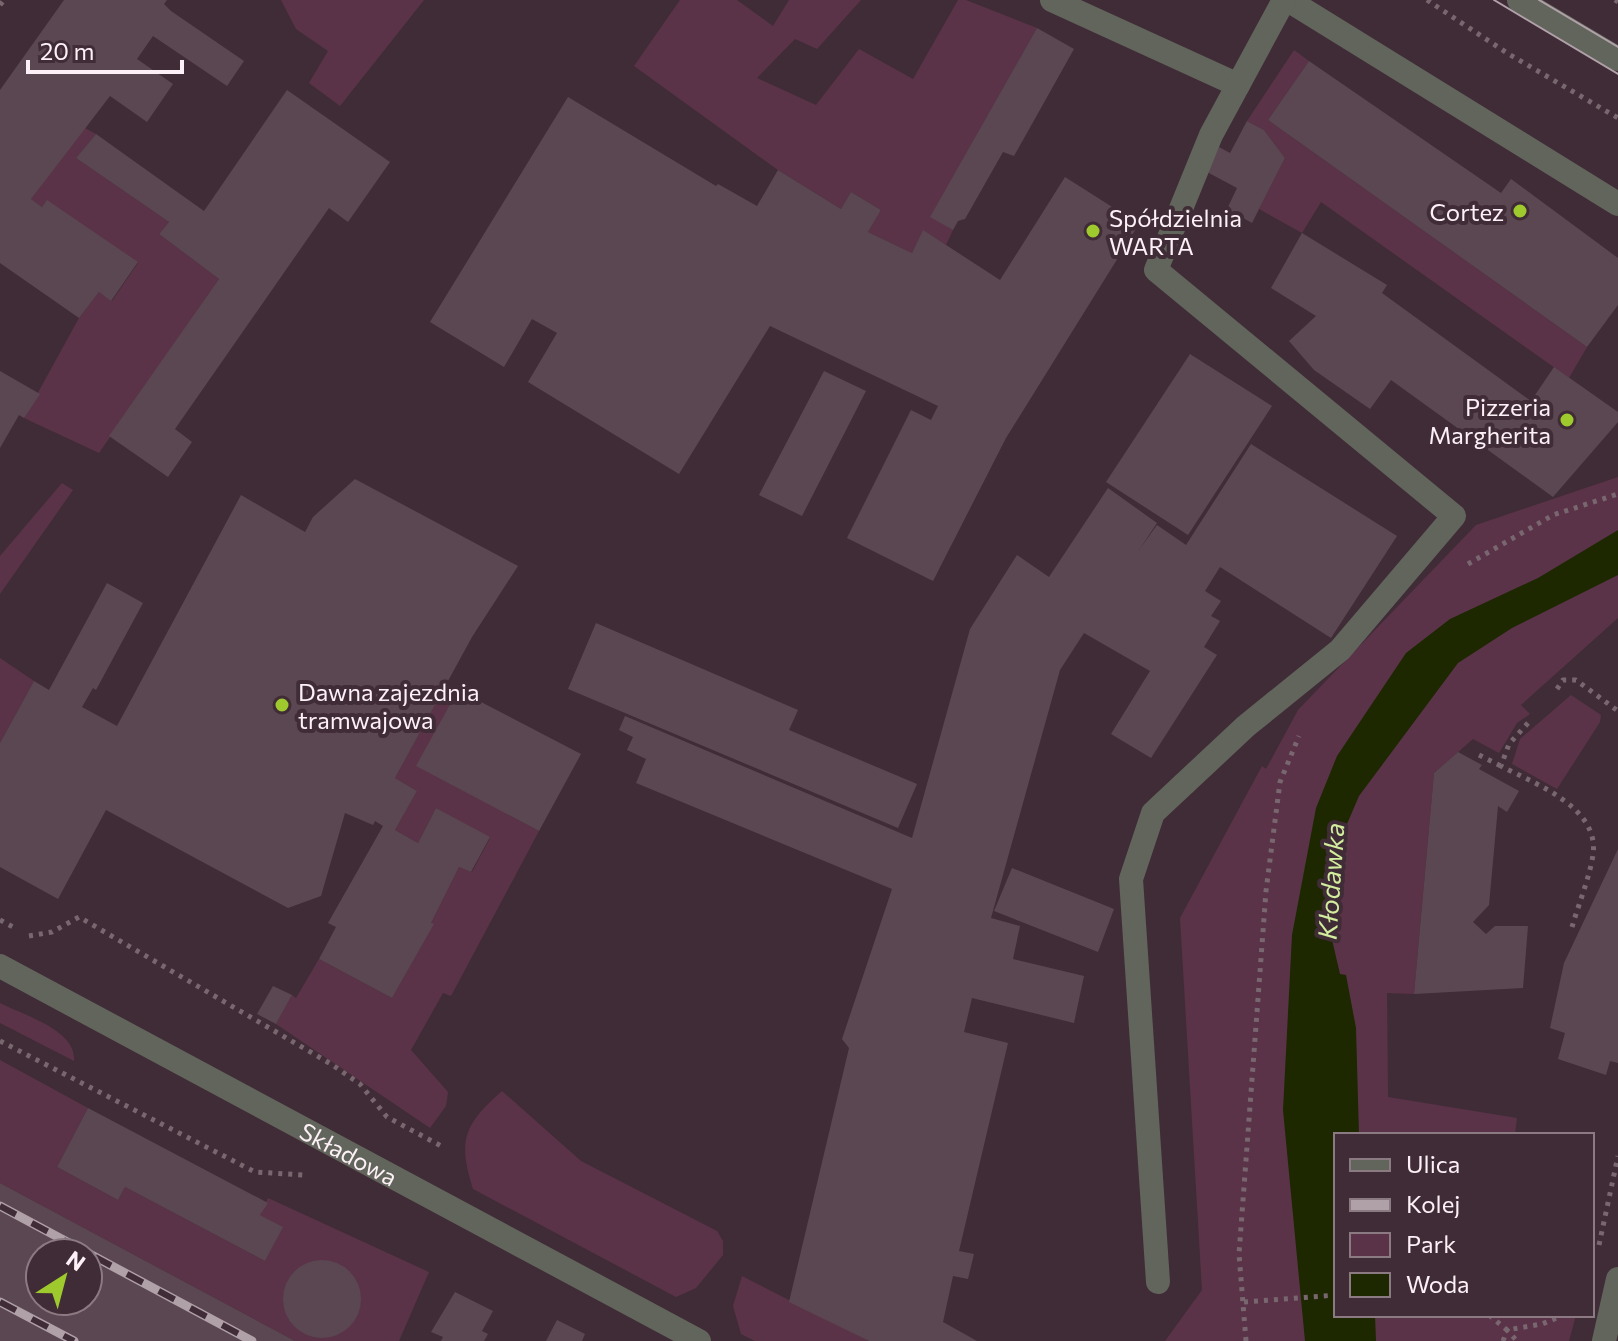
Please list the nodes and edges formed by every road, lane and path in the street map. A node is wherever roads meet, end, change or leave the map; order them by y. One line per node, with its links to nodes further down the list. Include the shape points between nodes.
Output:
1 (1052, 0): 6 (street)
2 (1286, 0): 6 (street); 8 (street)
3 (1427, 0): 7 (path)
4 (1519, 0): 5 (street)
5 (1618, 59)
6 (1238, 85): 26 (street, via 1211,135 1156,270 1454,516 1340,650 1246,726 1153,813 1131,879)
7 (1618, 118)
8 (1618, 204)
9 (1618, 494): 10 (path, via 1553,515)
10 (1465, 567)
11 (1557, 689): 12 (path, via 1563,680 1576,680)
12 (1618, 711)
13 (1528, 723): 16 (path, via 1509,744)
14 (1304, 729): 28 (path, via 1280,782 1271,845 1239,1254)
15 (1479, 755): 16 (path)
16 (1501, 766): 18 (path, via 1566,801 1591,830 1593,853)
17 (0, 920): 21 (path, via 29,936 52,932 79,917 331,1064 360,1084 387,1117)
18 (1572, 927)
19 (0, 966): 32 (street, Składowa)
20 (0, 1041): 23 (path, via 255,1172)
21 (443, 1147)
22 (1618, 1156): 24 (path)
23 (307, 1175)
24 (1598, 1248)
25 (1618, 1279): 36 (street)
26 (1158, 1282)
27 (1334, 1295): 28 (path)
28 (1244, 1302): 33 (path)
29 (1491, 1317): 31 (path)
30 (1559, 1317): 31 (path)
31 (1507, 1330): 34 (path); 35 (path)
32 (699, 1341)
33 (1246, 1341)
34 (1503, 1341)
35 (1517, 1341)
36 (1604, 1341)

